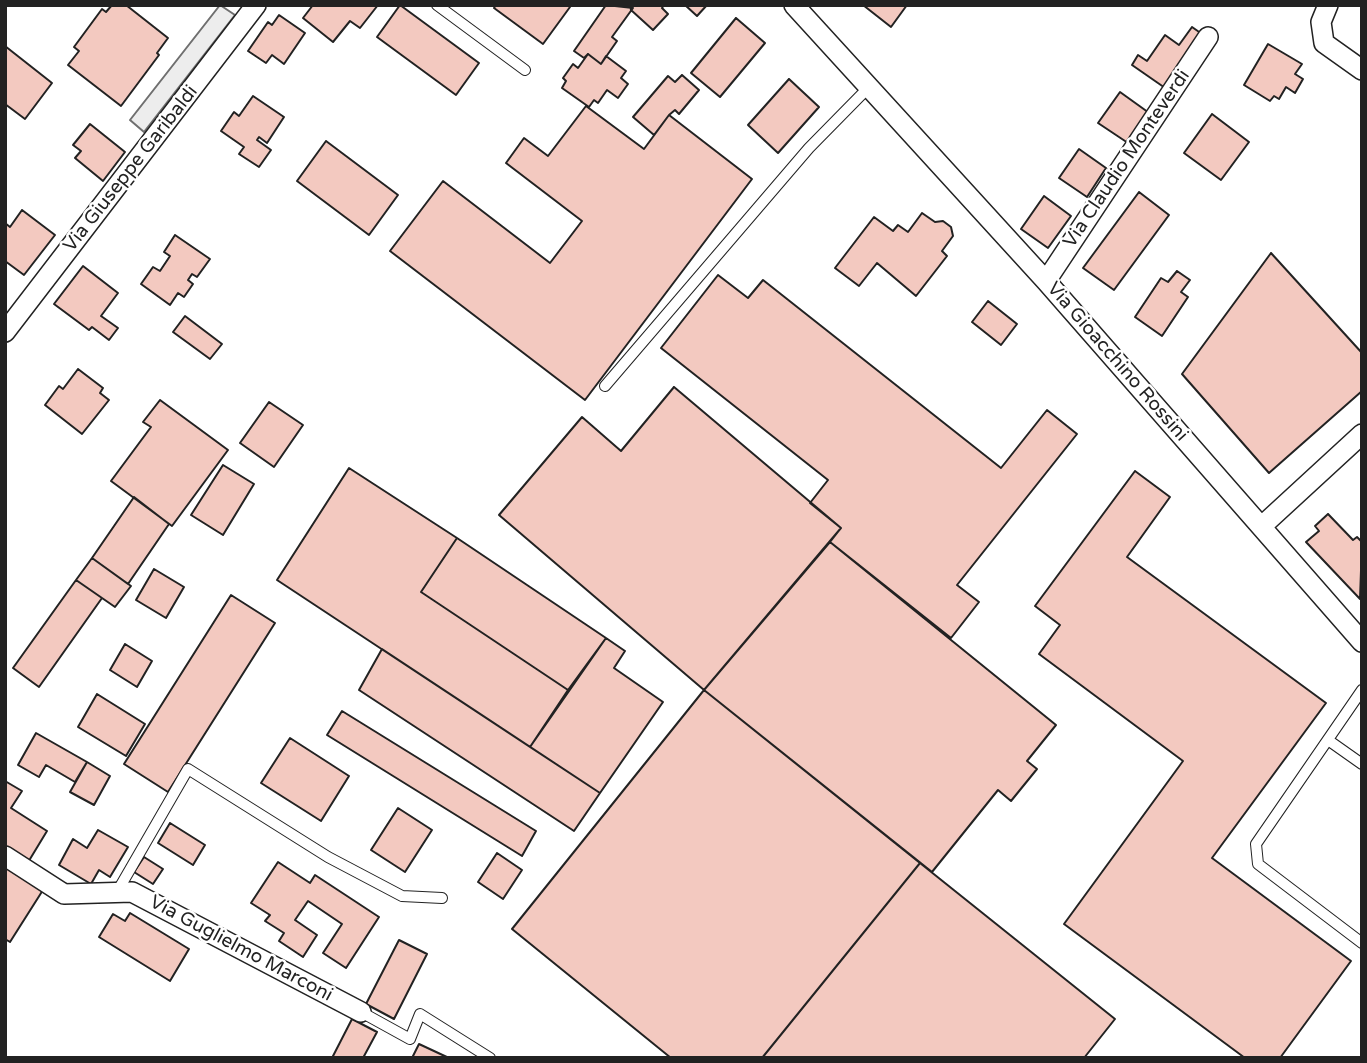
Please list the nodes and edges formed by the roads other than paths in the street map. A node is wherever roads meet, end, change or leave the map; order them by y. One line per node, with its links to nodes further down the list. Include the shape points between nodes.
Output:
1 (256, 5): 10 (street, Via Giuseppe Garibaldi)
2 (437, 5): 6 (lane)
3 (794, 5): 8 (street, Via Gioacchino Rossini)
4 (1328, 5): 7 (street, via 1321,22 1324,43)
5 (1208, 37): 9 (street, Via Claudio Monteverdi)
6 (525, 69)
7 (1362, 70)
8 (867, 88): 9 (street, Via Gioacchino Rossini); 11 (lane, via 809,148)
9 (1046, 281): 13 (street, Via Gioacchino Rossini)
10 (5, 332)
11 (605, 386)
12 (1362, 434): 13 (street)
13 (1262, 526): 14 (street, Via Gioacchino Rossini)
14 (1362, 642)
15 (1362, 690): 16 (lane)
16 (1328, 740): 17 (lane); 21 (lane, via 1256,844 1258,864)
17 (1362, 764)
18 (5, 856): 19 (street, Via Guglielmo Marconi, via 64,894)
19 (117, 892): 20 (lane, via 188,769 328,857 402,896); 22 (street, Via Guglielmo Marconi, via 132,892)
20 (442, 898)
21 (1362, 943)
22 (361, 1013): 23 (lane, via 410,1039 421,1014)
23 (490, 1058)

